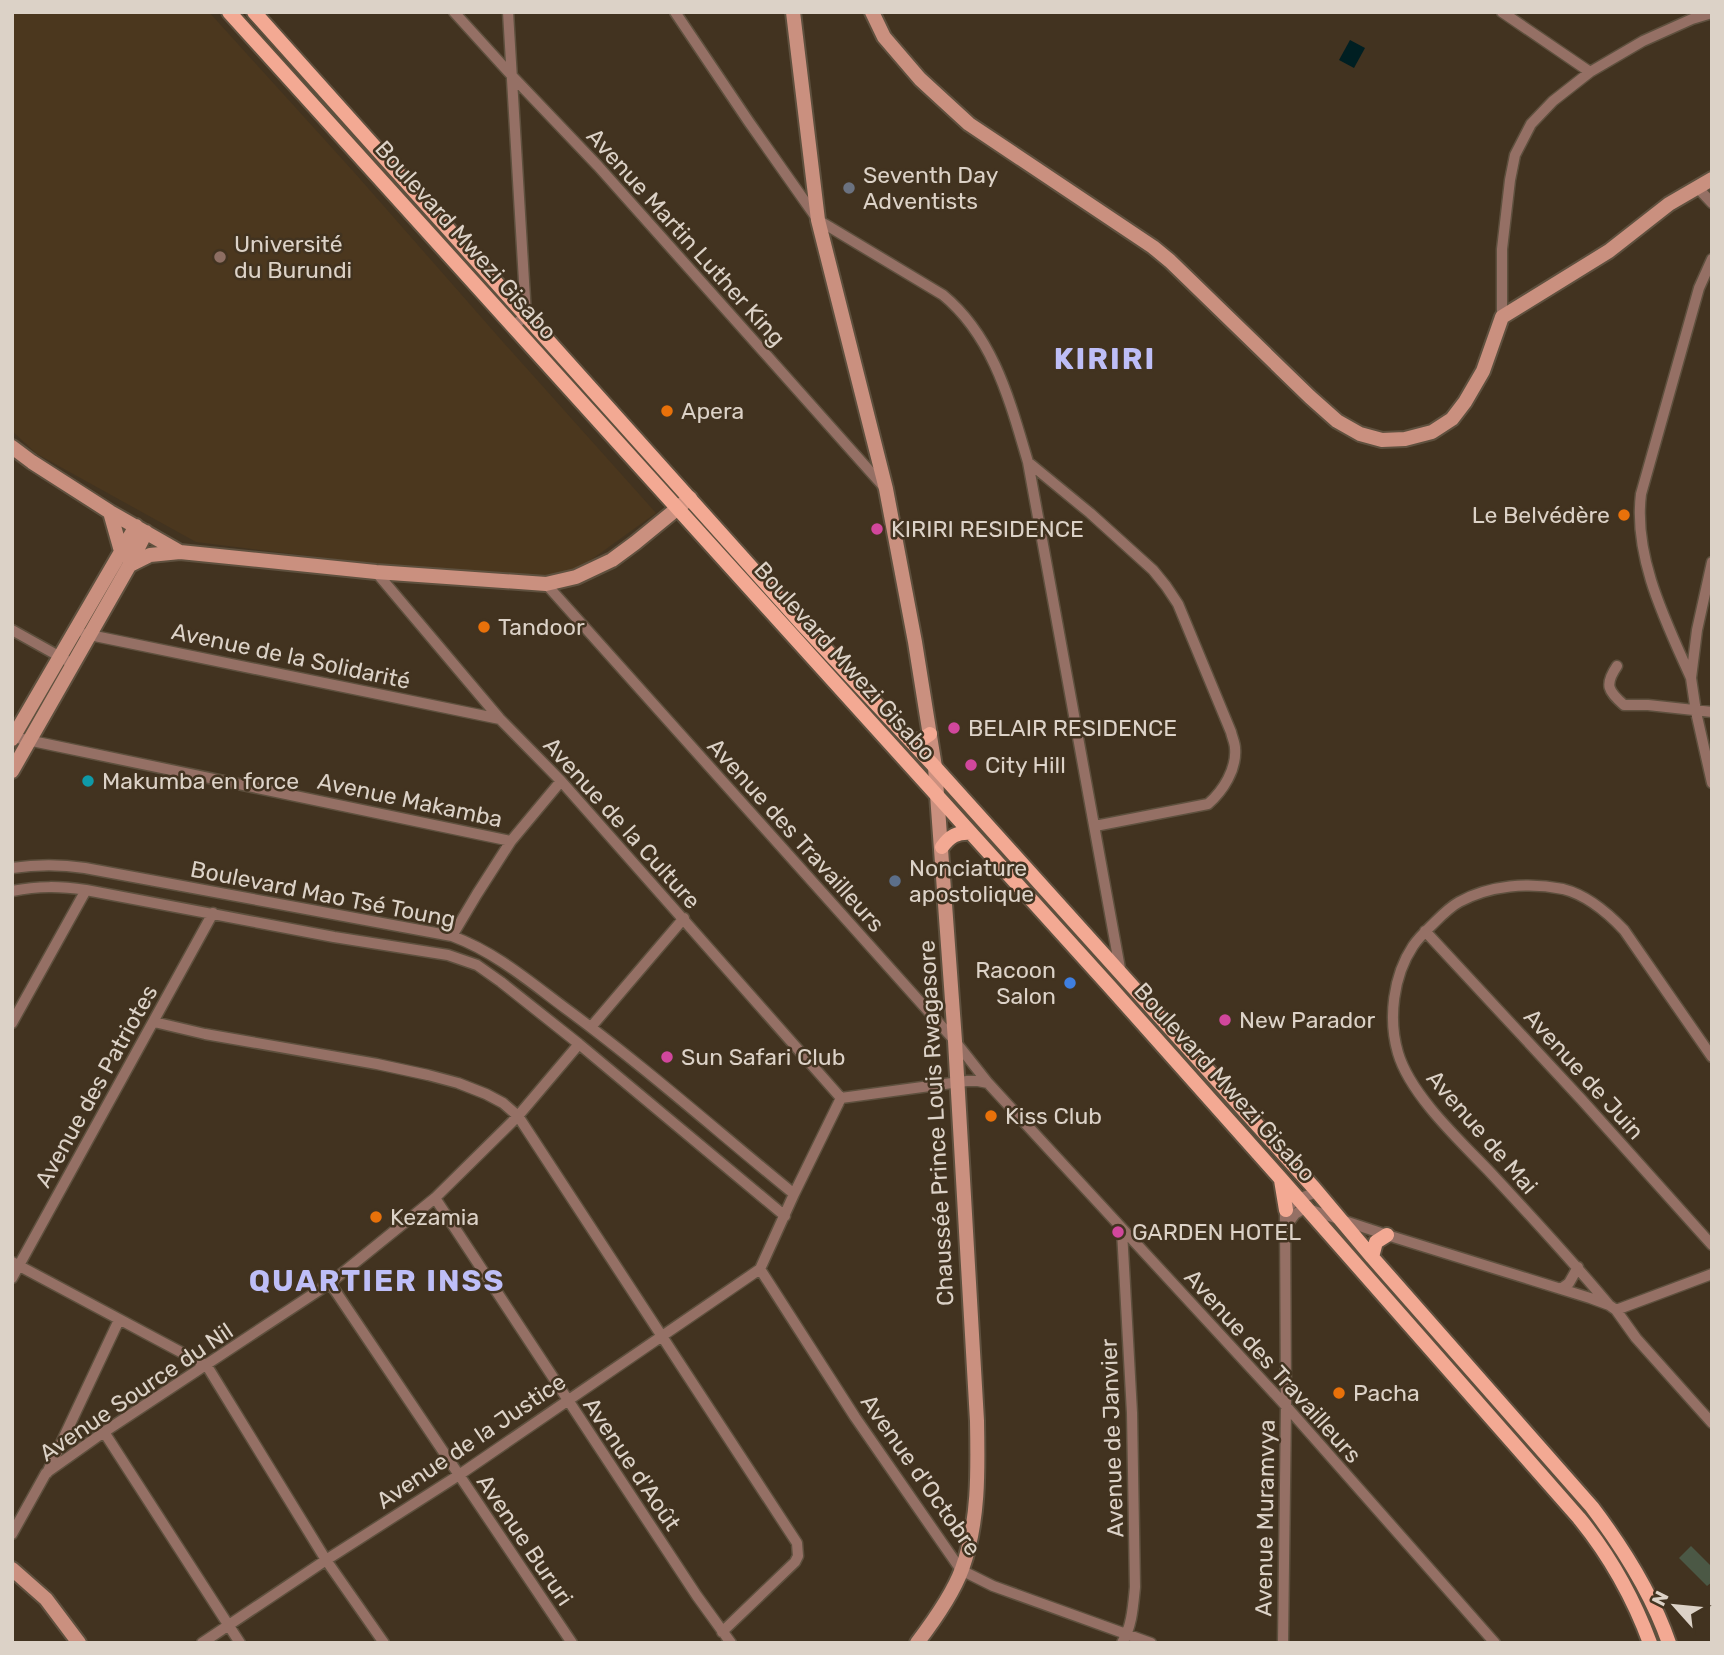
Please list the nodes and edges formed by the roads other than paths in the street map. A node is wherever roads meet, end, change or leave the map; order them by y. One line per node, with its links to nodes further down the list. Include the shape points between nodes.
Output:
1 (229, 12): 13 (main road, Boulevard Mwezi Gisabo)
2 (254, 12): 12 (main road, Boulevard Mwezi Gisabo)
3 (454, 12): 11 (street, Avenue Martin Luther King)
4 (508, 12): 11 (street)
5 (675, 12): 17 (street)
6 (793, 12): 17 (street, Chaussée Prince Louis Rwagasore)
7 (872, 12): 20 (street, via 884,37 951,109 1153,247 1310,397 1360,434 1382,440 1405,439 1432,432 1452,419 1483,370)
8 (1502, 12): 10 (street)
9 (1712, 13): 10 (street, via 1643,41)
10 (1590, 72): 20 (street, via 1531,124 1515,155 1502,249)
11 (513, 78): 19 (street); 24 (street, Avenue Martin Luther King, via 598,166)
12 (369, 141): 13 (main road); 19 (main road, Boulevard Mwezi Gisabo)
13 (355, 151): 21 (main road, Boulevard Mwezi Gisabo)
14 (1712, 179): 15 (street)
15 (1697, 187): 16 (street); 20 (street, via 1609,251)
16 (1712, 203)
17 (818, 220): 23 (street, via 957,307 996,366); 24 (street, Chaussée Prince Louis Rwagasore)
18 (1712, 259): 43 (street, via 1699,288 1638,511 1654,592)
19 (526, 315): 21 (street); 25 (main road, Boulevard Mwezi Gisabo)
20 (1502, 317)
21 (514, 326): 26 (main road, Boulevard Mwezi Gisabo)
22 (12, 447): 27 (street)
23 (1028, 462): 56 (street); 56 (street, via 1135,553 1166,586 1187,625 1235,748 1227,781 1208,804)
24 (886, 489): 47 (street, Chaussée Prince Louis Rwagasore)
25 (690, 498): 26 (street); 35 (main road, Boulevard Mwezi Gisabo)
26 (677, 509): 34 (street, via 612,560 576,577); 39 (main road, Boulevard Mwezi Gisabo)
27 (110, 512): 28 (street); 29 (street)
28 (141, 529): 29 (street); 30 (street); 32 (street)
29 (121, 551): 37 (street)
30 (180, 552): 32 (street, via 150,555); 33 (street)
31 (1712, 562): 43 (street)
32 (129, 566): 38 (street)
33 (376, 572): 34 (street); 46 (street, Avenue de la Culture)
34 (546, 584): 72 (street, Avenue des Travailleurs)
35 (802, 624): 39 (main road); 50 (main road, Boulevard Mwezi Gisabo)
36 (12, 630): 40 (street)
37 (74, 630): 38 (street, Avenue de la Solidarité); 40 (street)
38 (90, 635): 41 (street); 46 (street, Avenue de la Solidarité)
39 (790, 635): 55 (main road, Boulevard Mwezi Gisabo)
40 (59, 656): 41 (street); 48 (street)
41 (73, 664): 49 (street)
42 (1616, 666): 44 (street, via 1609,685 1624,705)
43 (1691, 678): 44 (street)
44 (1696, 712): 45 (street); 54 (street)
45 (1712, 712)
46 (500, 719): 53 (street, Avenue de la Culture)
47 (930, 734): 50 (main road); 51 (street, Chaussée Prince Louis Rwagasore)
48 (13, 738): 49 (street, Avenue Makamba)
49 (29, 741): 52 (street); 58 (street, Avenue Makamba)
50 (911, 741): 51 (main road, Boulevard Mwezi Gisabo)
51 (935, 767): 55 (street, Chaussée Prince Louis Rwagasore); 67 (main road, Boulevard Mwezi Gisabo)
52 (13, 768)
53 (561, 781): 58 (street); 64 (street, Avenue de la Culture)
54 (1712, 783)
55 (938, 796): 57 (main road, Boulevard Mwezi Gisabo); 59 (street, Chaussée Prince Louis Rwagasore)
56 (1095, 826): 67 (street)
57 (971, 833): 59 (main road, via 956,834); 68 (main road, Boulevard Mwezi Gisabo)
58 (511, 841): 66 (street)
59 (942, 847): 72 (street, Chaussée Prince Louis Rwagasore)
60 (12, 868): 66 (street, Boulevard Mao Tsé Toung, via 55,864 85,868)
61 (86, 890): 62 (street, Boulevard Mao Tsé Toung, via 44,886); 63 (street, Boulevard Mao Tsé Toung); 70 (street)
62 (12, 891)
63 (213, 913): 69 (street, Avenue des Patriotes); 73 (street, Boulevard Mao Tsé Toung, via 464,960 501,982)
64 (684, 918): 71 (street); 77 (street, Avenue de la Culture)
65 (1426, 932): 74 (street, Avenue de Mai, via 1457,903 1504,887 1533,885 1586,898 1623,930); 90 (street, Avenue de Juin); 93 (street, Avenue de Mai, via 1413,947 1395,991 1393,1031 1404,1070 1450,1130)
66 (452, 936): 71 (street, Boulevard Mao Tsé Toung, via 485,950)
67 (1121, 975): 68 (street); 80 (main road, Boulevard Mwezi Gisabo)
68 (1111, 988): 79 (main road, Boulevard Mwezi Gisabo)
69 (154, 1022): 78 (street, via 428,1075 486,1094); 92 (street, Avenue des Patriotes)
70 (12, 1024)
71 (591, 1027): 81 (street, Boulevard Mao Tsé Toung)
72 (955, 1041): 75 (street, Chaussée Prince Louis Rwagasore); 76 (street, Avenue des Travailleurs)
73 (579, 1044): 78 (street, Avenue Source du Nil); 85 (street, Boulevard Mao Tsé Toung)
74 (1712, 1057)
75 (957, 1083): 76 (street); 77 (street); 114 (street, Chaussée Prince Louis Rwagasore, via 978,1470 976,1506)
76 (988, 1083): 88 (street, Avenue des Travailleurs)
77 (841, 1098): 81 (street)
78 (518, 1116): 82 (street, Avenue Source du Nil); 101 (street)
79 (1281, 1179): 83 (main road, Boulevard Mwezi Gisabo); 84 (main road)
80 (1317, 1192): 83 (street); 86 (main road, Boulevard Mwezi Gisabo)
81 (794, 1194): 85 (street)
82 (435, 1198): 97 (street, Avenue Source du Nil); 103 (street, Avenue d'Août)
83 (1302, 1204): 84 (street, via 1292,1202); 86 (street); 87 (street); 106 (main road, Boulevard Mwezi Gisabo)
84 (1286, 1210): 87 (street, Avenue Muramvya)
85 (785, 1216): 94 (street)
86 (1340, 1218): 89 (street); 91 (main road, Boulevard Mwezi Gisabo)
87 (1286, 1226): 105 (street, Avenue Muramvya)
88 (1122, 1230): 105 (street, Avenue des Travailleurs); 117 (street, Avenue de Janvier, via 1135,1587)
89 (1387, 1235): 91 (main road, via 1376,1242); 98 (street)
90 (1712, 1245)
91 (1372, 1257): 104 (main road, Boulevard Mwezi Gisabo)
92 (16, 1264): 96 (street, Avenue des Patriotes); 100 (street)
93 (1578, 1267): 98 (street); 99 (street, Avenue de Mai)
94 (760, 1269): 101 (street, Avenue de la Justice); 114 (street, Avenue d'Octobre, via 855,1418)
95 (1712, 1274): 99 (street)
96 (12, 1278)
97 (330, 1283): 102 (street, Avenue Source du Nil); 110 (street, Avenue Bururi)
98 (1562, 1288): 99 (street)
99 (1613, 1307): 107 (street, Avenue de Mai)
100 (119, 1320): 102 (street); 109 (street)
101 (662, 1338): 103 (street, Avenue de la Justice); 116 (street, via 799,1549 795,1562)
102 (207, 1366): 108 (street, Avenue Source du Nil); 112 (street)
103 (567, 1400): 110 (street, Avenue de la Justice); 116 (street, Avenue d'Août)
104 (1500, 1403): 106 (main road); 129 (main road, Boulevard Mwezi Gisabo, via 1604,1522 1650,1598)
105 (1286, 1406): 126 (street, Avenue Muramvya); 127 (street, Avenue des Travailleurs)
106 (1488, 1414): 128 (main road, Boulevard Mwezi Gisabo, via 1590,1531 1624,1582)
107 (1712, 1423)
108 (104, 1432): 109 (street, Avenue Source du Nil); 115 (street)
109 (46, 1473): 111 (street, Avenue Source du Nil)
110 (458, 1475): 112 (street, Avenue de la Justice); 122 (street, Avenue Bururi)
111 (12, 1534)
112 (326, 1560): 115 (street, Avenue de la Justice); 121 (street)
113 (12, 1569): 118 (street, via 46,1599)
114 (961, 1570): 117 (street, Avenue d'Octobre); 124 (street, Chaussée Prince Louis Rwagasore)
115 (229, 1626): 119 (street, Avenue de la Justice); 120 (street)
116 (722, 1632): 123 (street, Avenue d'Août)
117 (1124, 1638): 125 (street, Avenue d'Octobre)
118 (79, 1643)
119 (202, 1643)
120 (240, 1643)
121 (384, 1643)
122 (572, 1643)
123 (731, 1643)
124 (917, 1643)
125 (1150, 1643)
126 (1283, 1643)
127 (1495, 1643)
128 (1650, 1643)
129 (1669, 1643)

